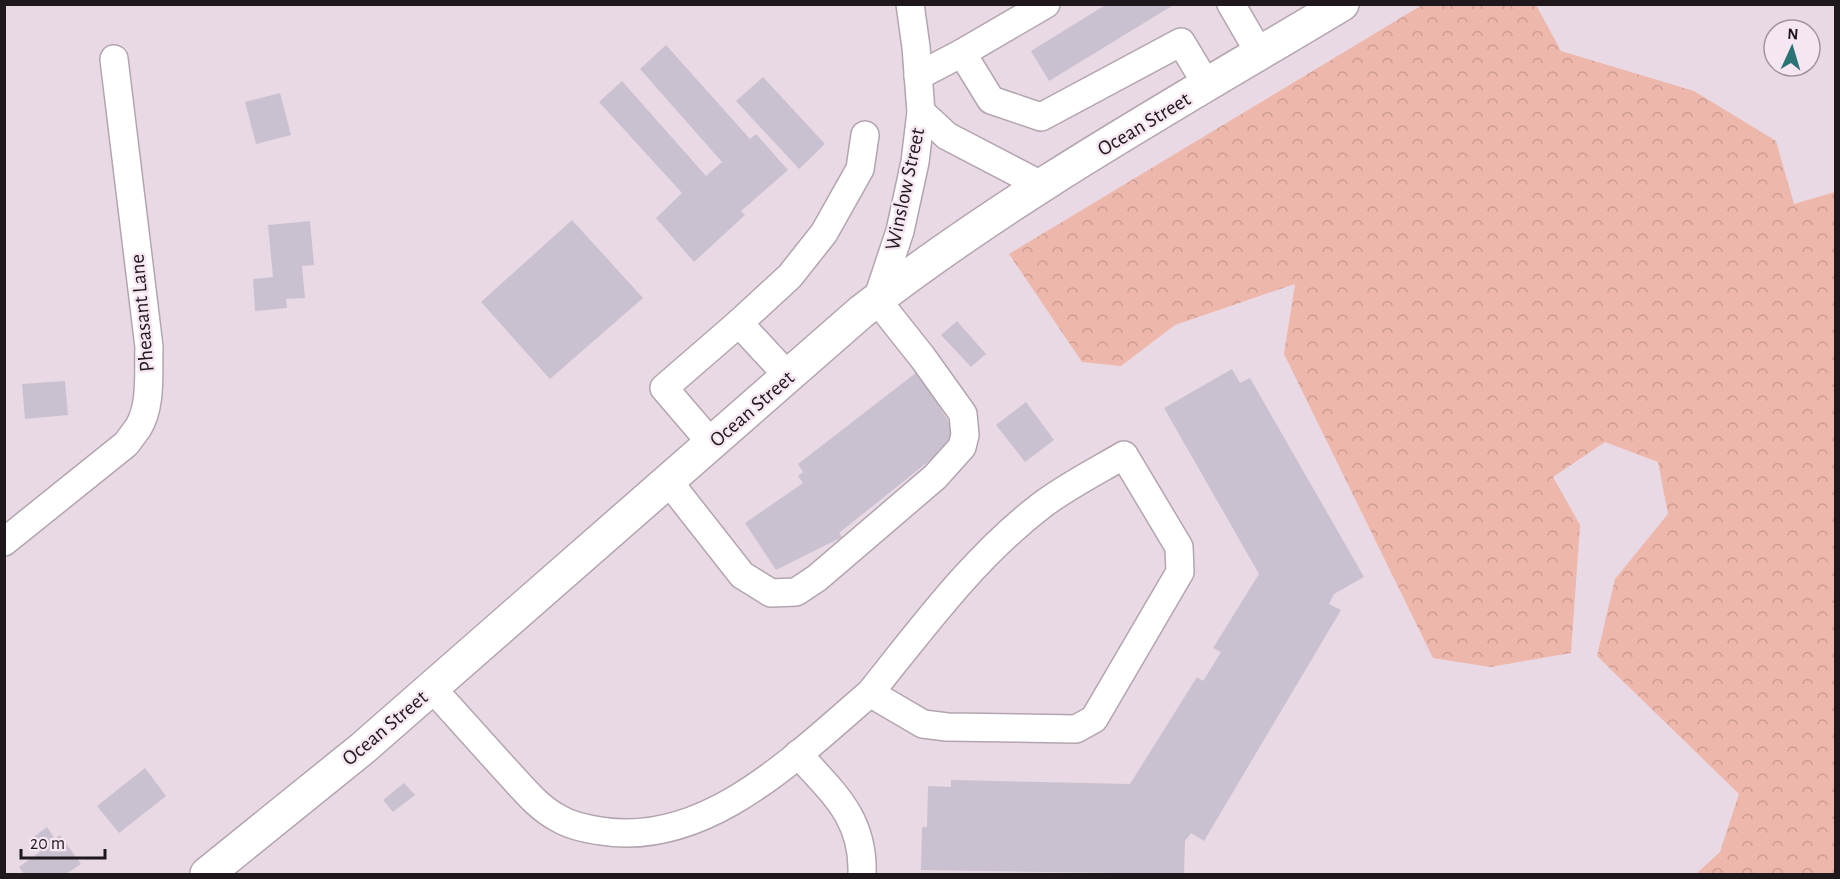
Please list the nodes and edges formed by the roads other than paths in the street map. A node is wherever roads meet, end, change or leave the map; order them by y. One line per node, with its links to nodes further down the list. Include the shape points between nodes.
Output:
1 (910, 4): 8 (street, Winslow Street)
2 (1046, 4): 5 (street)
3 (1231, 4): 6 (street)
4 (1329, 8): 6 (main road, Ocean Street)
5 (962, 53): 8 (street); 9 (street, via 991,100 1041,117 1181,42)
6 (1260, 54): 9 (main road, Ocean Street)
7 (114, 59): 18 (street, Pheasant Lane, via 149,347 145,408 126,444)
8 (918, 76): 10 (street, Winslow Street)
9 (1207, 86): 12 (main road, Ocean Street)
10 (921, 112): 12 (street, Winslow Street, via 947,136); 13 (street, Winslow Street, via 900,231)
11 (865, 135): 14 (street, via 861,169 825,234 790,276)
12 (1043, 186): 13 (main road, Ocean Street, via 991,218)
13 (877, 300): 15 (main road, Ocean Street); 17 (street, via 963,414 962,447 935,477 817,578 796,592 771,593 742,575)
14 (739, 323): 15 (street); 16 (street, via 664,388)
15 (788, 376): 16 (main road, Ocean Street)
16 (712, 444): 17 (main road, Ocean Street)
17 (669, 482): 19 (main road, Ocean Street)
18 (4, 542)
19 (432, 688): 21 (street, via 535,801 558,818 585,829 621,834 662,830 703,817 772,776); 22 (main road, Ocean Street)
20 (870, 693): 20 (street, via 924,724 947,728 1076,729 1094,719 1180,572 1179,548 1124,455 1043,504 1003,539 956,586); 21 (street)
21 (798, 754): 23 (street, via 846,809 858,834)
22 (207, 874)
23 (862, 874)

